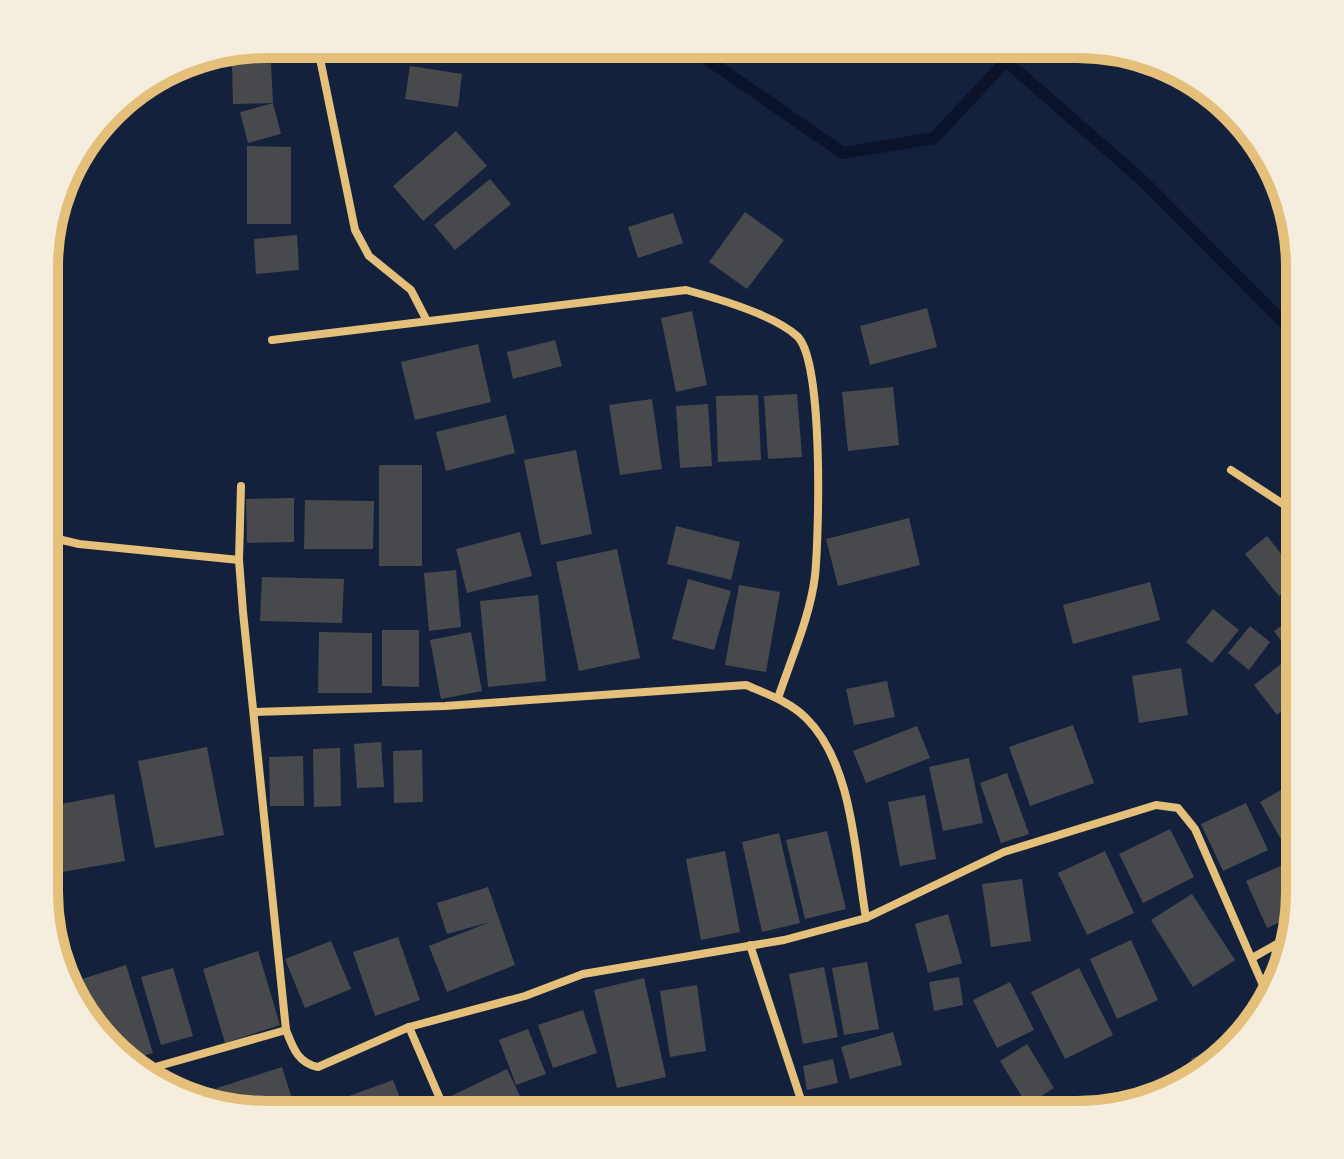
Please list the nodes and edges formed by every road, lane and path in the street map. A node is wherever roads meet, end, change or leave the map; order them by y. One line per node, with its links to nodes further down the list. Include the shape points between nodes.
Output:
1 (320, 58): 2 (street, via 355,230 369,256 411,290)
2 (427, 321): 3 (street); 9 (street, via 686,290 731,302 798,337 812,368 814,392 815,577)
3 (272, 340)
4 (1231, 470): 6 (street)
5 (241, 486): 8 (street)
6 (1286, 506)
7 (58, 539): 8 (street)
8 (239, 560): 10 (street)
9 (778, 698): 10 (street, via 746,685 445,706); 11 (street, via 805,717 829,746 842,781)
10 (255, 712): 17 (street)
11 (866, 918): 13 (street); 14 (street, via 1004,852 1156,805 1178,808 1195,829)
12 (1279, 943): 14 (street)
13 (750, 945): 16 (street, via 583,974 525,996); 20 (street)
14 (1252, 958): 15 (street)
15 (1264, 986)
16 (409, 1027): 17 (street, via 318,1067 301,1059); 19 (street)
17 (286, 1030): 18 (street)
18 (153, 1068)
19 (441, 1101)
20 (801, 1101)

